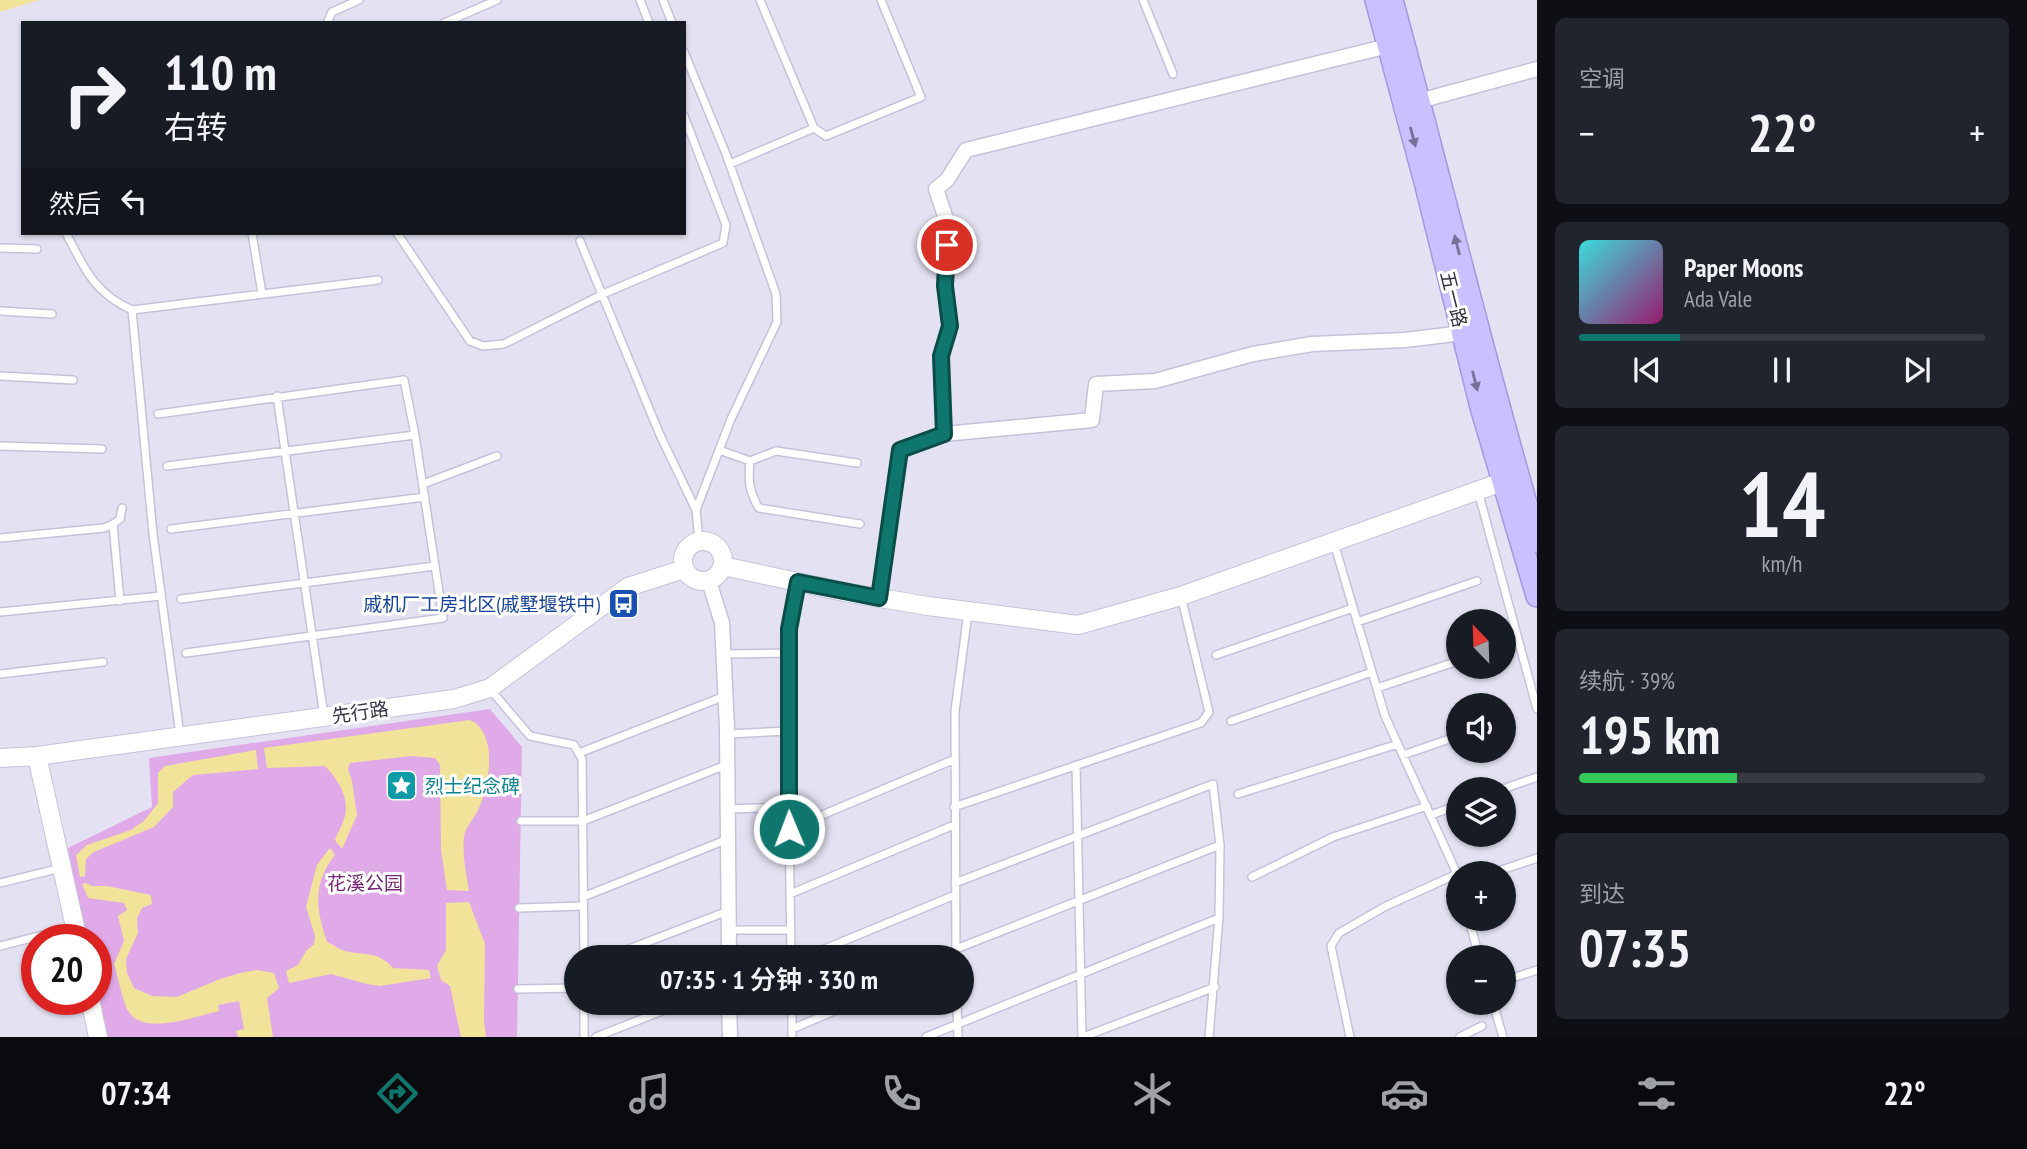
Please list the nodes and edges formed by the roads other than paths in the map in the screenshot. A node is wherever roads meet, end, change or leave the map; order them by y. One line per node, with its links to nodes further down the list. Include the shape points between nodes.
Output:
1 (359, 0): 10 (lane, via 332,12)
2 (497, 0): 11 (lane)
3 (640, 0): 12 (lane)
4 (663, 0): 13 (lane)
5 (881, 0): 20 (lane, via 921,97 826,136)
6 (1143, 0): 17 (lane)
7 (1376, 0): 14 (main road, 五一路)
8 (1392, 0): 18 (main road, 五一路)
9 (762, 1): 20 (lane)
10 (328, 21)
11 (449, 21)
12 (648, 21)
13 (671, 21)
14 (1388, 46): 34 (main road, 五一路, one-way to 34); 39 (street, via 967,150 936,189 948,225 945,286 950,326 941,356)
15 (686, 57): 21 (lane)
16 (1537, 69): 18 (street)
17 (1173, 74)
18 (1419, 101): 49 (main road, 五一路, one-way to 18, via 1498,410)
19 (686, 121): 30 (lane, via 726,225 723,243)
20 (814, 128): 21 (lane)
21 (730, 164): 43 (lane, via 776,294 778,322)
22 (67, 235): 31 (lane, via 96,287)
23 (252, 235): 29 (lane)
24 (398, 235): 30 (lane, via 470,341 483,346 504,344)
25 (579, 241): 30 (lane)
26 (0, 248): 27 (lane)
27 (37, 250)
28 (378, 279): 29 (lane)
29 (262, 294): 31 (lane)
30 (603, 294): 54 (lane)
31 (132, 310): 70 (lane)
32 (0, 311): 33 (lane)
33 (52, 314)
34 (1463, 333): 39 (street, via 1312,344 1155,380 1096,384 1092,420); 49 (main road, 五一路, one-way to 49)
35 (0, 376): 36 (lane)
36 (73, 380)
37 (277, 396): 38 (lane); 40 (lane, via 404,380); 44 (lane)
38 (158, 414)
39 (944, 434): 73 (street, via 900,450)
40 (415, 435): 44 (lane); 50 (lane)
41 (0, 446): 42 (lane)
42 (102, 449)
43 (719, 450): 46 (lane); 54 (lane)
44 (285, 451): 48 (lane); 55 (lane)
45 (497, 456): 50 (lane)
46 (750, 461): 47 (lane, via 776,452); 57 (lane, via 750,494 759,508)
47 (857, 463)
48 (167, 466)
49 (1511, 479): 51 (street); 61 (main road, 五一路); 72 (main road, 五一路)
50 (423, 484): 52 (lane)
51 (1478, 491): 62 (street); 92 (lane)
52 (425, 497): 55 (lane); 63 (lane)
53 (122, 508): 56 (lane, via 120,519)
54 (696, 510): 60 (lane)
55 (294, 514): 58 (lane); 69 (lane)
56 (113, 524): 59 (lane); 75 (lane)
57 (860, 524)
58 (171, 529)
59 (0, 538)
60 (699, 541): 64 (street, via 716,545); 65 (street, via 685,551)
61 (1537, 541)
62 (1333, 542): 71 (street); 76 (lane)
63 (435, 566): 69 (lane); 80 (lane, via 443,618)
64 (723, 566): 66 (street); 68 (street)
65 (684, 569): 66 (street, via 694,579); 89 (street, 先行路, via 628,587)
66 (709, 580): 83 (street, via 722,623)
67 (1477, 581): 79 (lane)
68 (798, 582): 73 (street); 82 (lane)
69 (304, 583): 74 (lane); 80 (lane)
70 (161, 596): 75 (lane); 97 (lane)
71 (1181, 596): 77 (street, via 1078,625); 106 (lane, via 1209,712 1201,723)
72 (1537, 596)
73 (879, 598): 77 (street)
74 (181, 599)
75 (120, 601): 78 (lane)
76 (1353, 608): 79 (lane); 84 (lane)
77 (969, 611): 104 (lane, via 955,711)
78 (0, 612)
79 (1357, 622): 87 (lane)
80 (312, 636): 81 (lane); 93 (lane)
81 (186, 653)
82 (789, 653): 83 (lane); 95 (lane)
83 (723, 654): 91 (street)
84 (1216, 655)
85 (103, 662): 88 (lane)
86 (1446, 666): 90 (lane)
87 (1372, 673): 90 (lane); 94 (lane)
88 (0, 674)
89 (490, 688): 93 (street, 先行路, via 454,699); 100 (lane, via 530,736 574,745)
90 (1377, 688): 99 (lane)
91 (725, 695): 96 (street); 100 (lane)
92 (1537, 709)
93 (324, 716): 97 (street, 先行路)
94 (1231, 721)
95 (788, 731): 96 (lane); 111 (lane)
96 (727, 734): 105 (street)
97 (180, 736): 102 (street, 先行路)
98 (1446, 740): 101 (lane)
99 (1398, 744): 101 (lane); 109 (lane)
100 (579, 753): 117 (lane)
101 (1403, 755): 110 (lane)
102 (37, 756): 103 (street, 先行路); 126 (street)
103 (0, 758)
104 (954, 759): 112 (lane); 119 (lane)
105 (727, 764): 113 (street); 117 (lane)
106 (1076, 765): 112 (lane); 120 (lane)
107 (1537, 777): 108 (lane)
108 (1516, 784)
109 (1238, 794)
110 (1427, 806): 115 (lane); 127 (lane, via 1333,837)
111 (789, 807): 113 (lane); 119 (lane)
112 (954, 807): 118 (lane)
113 (727, 809): 121 (street)
114 (1446, 809): 115 (lane)
115 (1431, 815): 124 (lane)
116 (521, 821): 117 (lane)
117 (583, 821): 133 (lane)
118 (954, 825): 130 (lane); 131 (lane)
119 (789, 829): 131 (lane)
120 (1078, 836): 122 (lane, via 1213,784); 130 (lane); 134 (lane)
121 (728, 839): 133 (lane); 137 (street)
122 (1220, 845): 134 (lane); 138 (lane)
123 (1537, 859): 125 (lane)
124 (1451, 861)
125 (1516, 866)
126 (62, 868): 129 (lane); 139 (street)
127 (1252, 877)
128 (1446, 880): 176 (lane, via 1339,933 1331,946)
129 (0, 883)
130 (955, 883): 132 (lane)
131 (790, 894): 141 (lane)
132 (955, 895): 147 (lane); 148 (lane)
133 (583, 897): 135 (lane)
134 (1079, 900): 149 (lane); 152 (lane)
135 (583, 906): 136 (lane); 143 (lane)
136 (519, 908)
137 (728, 911): 140 (street); 144 (lane)
138 (1219, 918): 152 (lane); 154 (lane)
139 (74, 924)
140 (728, 930): 141 (lane); 145 (street)
141 (791, 930): 146 (lane)
142 (21, 942): 150 (lane)
143 (584, 945)
144 (639, 945)
145 (729, 945)
146 (791, 945)
147 (834, 945)
148 (956, 945)
149 (974, 945)
150 (0, 946)
151 (1537, 970): 153 (lane)
152 (1081, 973): 165 (lane); 174 (lane)
153 (1516, 977)
154 (1215, 987): 174 (lane); 175 (lane)
155 (564, 988): 156 (lane)
156 (518, 989)
157 (93, 1015): 169 (street)
158 (584, 1015): 170 (lane)
159 (652, 1015): 171 (lane)
160 (728, 1015): 168 (street)
161 (792, 1015): 167 (lane)
162 (829, 1015): 167 (lane)
163 (957, 1015): 165 (lane)
164 (1497, 1015): 178 (lane)
165 (957, 1024): 172 (lane); 173 (lane)
166 (1482, 1026): 177 (lane)
167 (792, 1033)
168 (726, 1036)
169 (98, 1037)
170 (584, 1037)
171 (596, 1037)
172 (926, 1037)
173 (958, 1037)
174 (1083, 1037)
175 (1209, 1037)
176 (1350, 1037)
177 (1460, 1037)
178 (1503, 1037)

